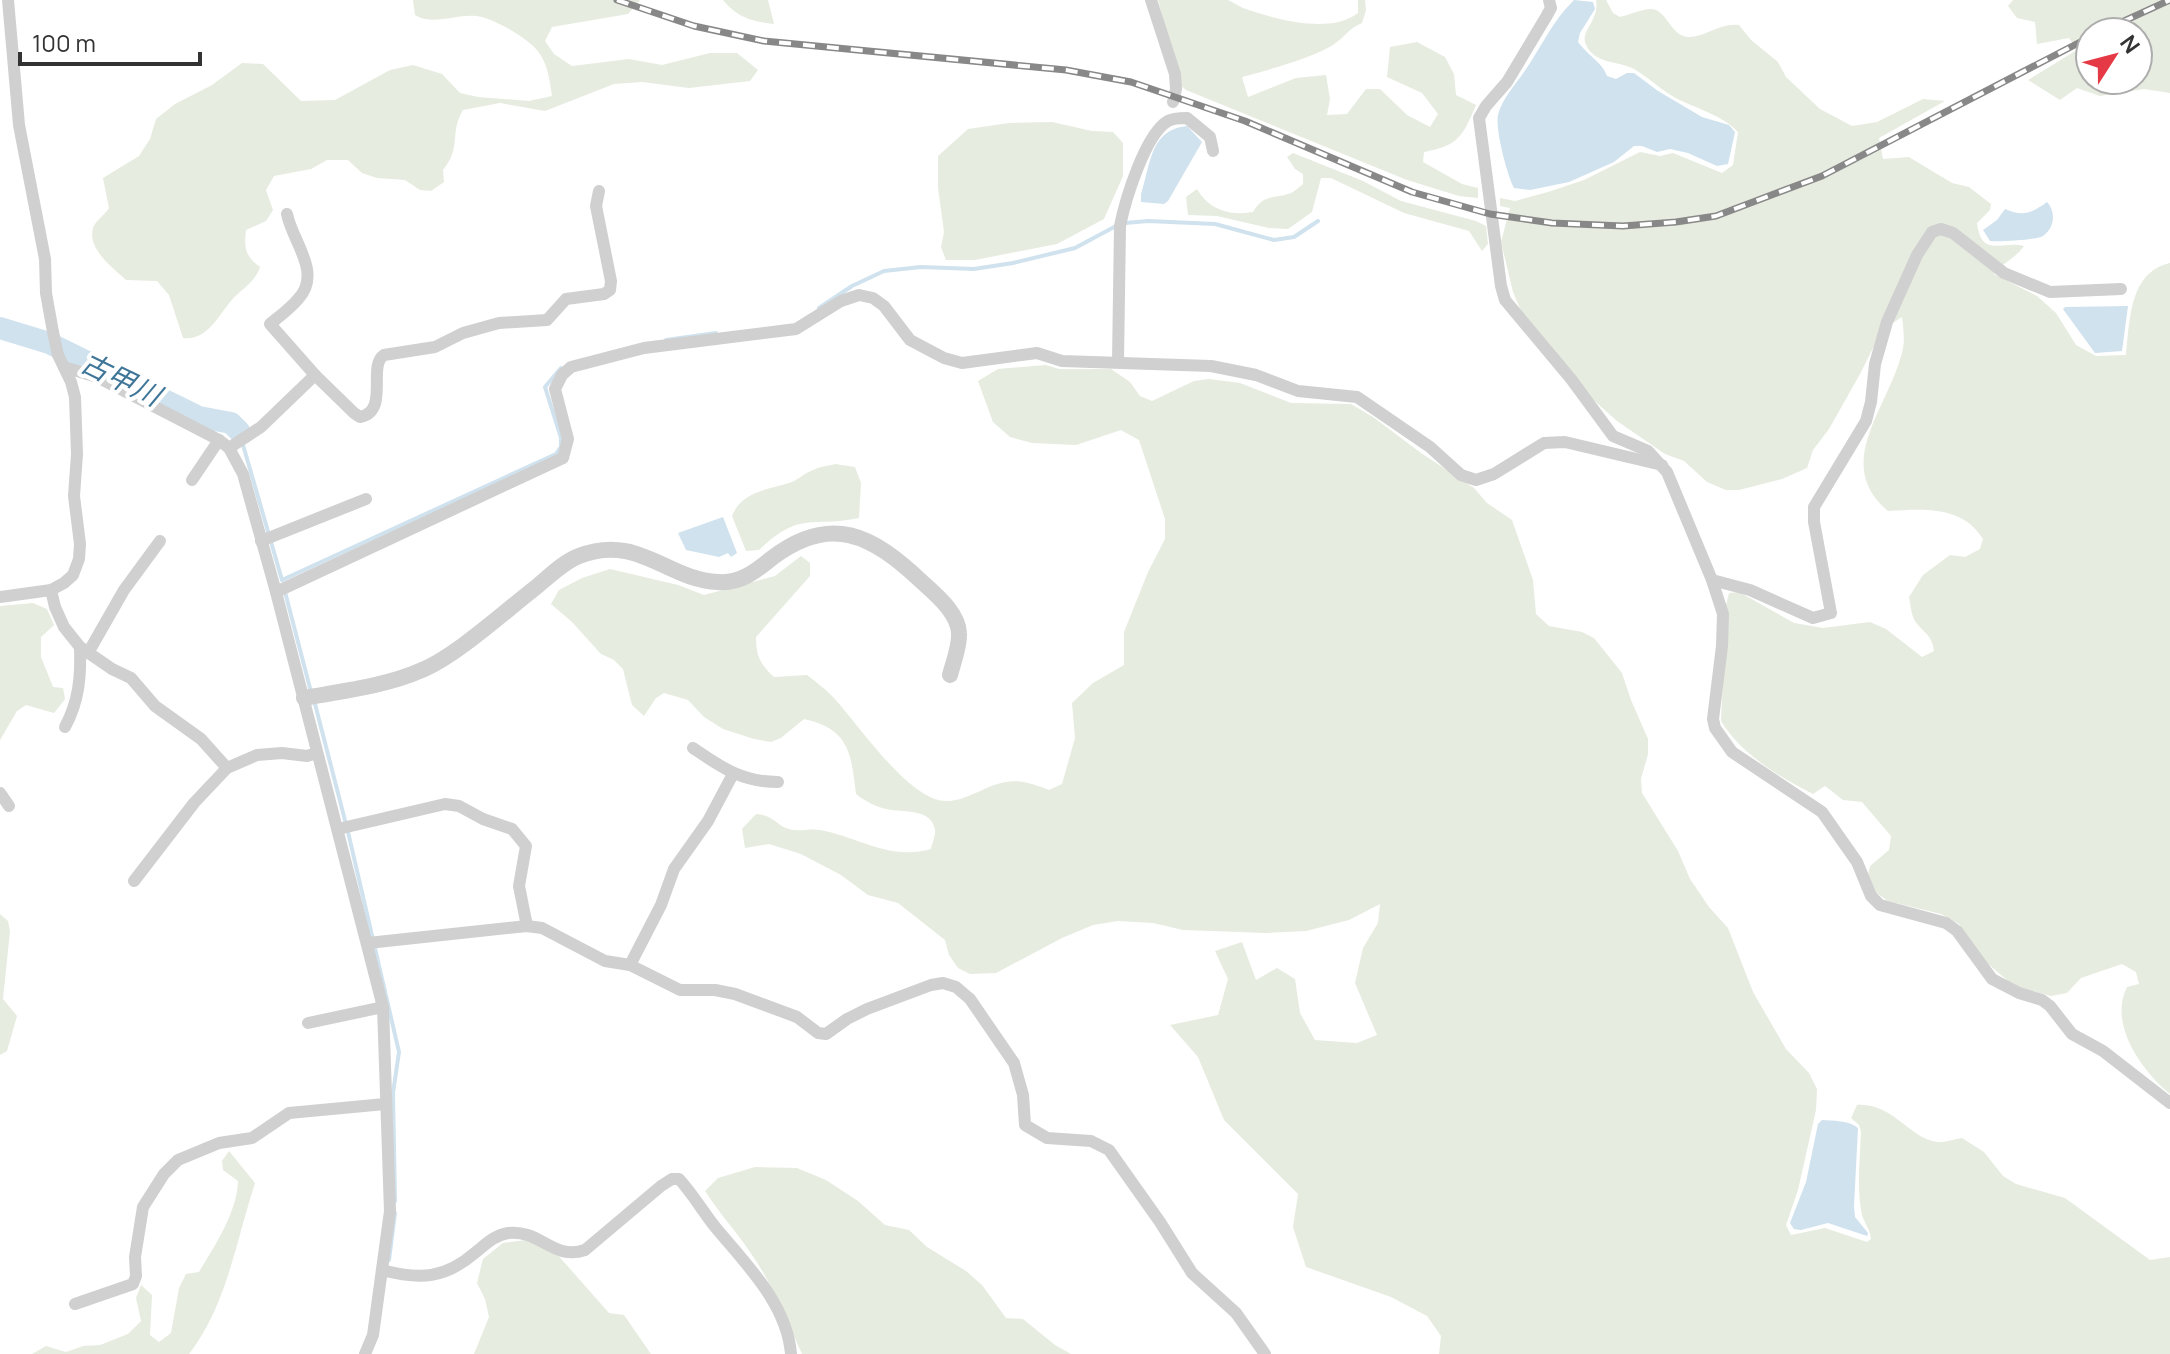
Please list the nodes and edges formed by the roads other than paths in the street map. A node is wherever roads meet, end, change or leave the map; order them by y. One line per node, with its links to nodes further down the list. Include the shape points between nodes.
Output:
1 (8, 0): 12 (street, via 19,125 53,332)
2 (1151, 0): 4 (street, via 1175,74)
3 (1549, 0): 15 (street, via 1546,17 1479,118 1501,286 1505,300 1613,436 1648,451)
4 (1173, 102): 5 (street); 6 (street)
5 (1186, 118): 6 (street); 7 (street, via 1210,137)
6 (1168, 121): 11 (street, via 1152,137 1124,206)
7 (1213, 151)
8 (599, 191): 13 (street, via 596,206 611,281 604,294 566,299 547,320 499,323 435,347 384,355 376,364 378,386 366,416 354,413)
9 (287, 214): 13 (street, via 309,271 300,298 270,324)
10 (2121, 289): 20 (street, via 2050,292 2004,273 1953,233 1932,232 1887,322 1866,421 1814,507 1831,613 1813,618 1750,590)
11 (1118, 362): 15 (street, via 1211,366 1298,391 1357,397 1461,475 1476,480 1544,443 1565,442); 22 (street, via 1062,361 1037,353 953,360 910,340 884,306 859,295 796,329 617,354 571,367 562,375 555,389 568,439 563,458)
12 (64, 367): 14 (street, via 97,377); 21 (street, via 75,397 79,559 73,575)
13 (315, 375): 14 (street, via 261,427)
14 (224, 444): 16 (street); 19 (street, via 243,474)
15 (1662, 465): 20 (street)
16 (192, 480)
17 (366, 499): 19 (street)
18 (160, 541): 24 (street)
19 (261, 541): 22 (street)
20 (1712, 580): 42 (street, via 1723,614 1713,719 1732,752 1822,812 1880,905 1946,923 1992,979 2042,1000 2072,1034)
21 (51, 590): 23 (street); 24 (street, via 64,627)
22 (276, 592): 26 (street)
23 (0, 597)
24 (84, 650): 27 (street, via 79,695); 30 (street, via 131,678 155,706 201,739)
25 (950, 675): 26 (street, via 959,633 949,608 893,556 847,533 804,537 739,580 720,583 642,554 607,549 577,556 423,670)
26 (304, 698): 29 (street)
27 (65, 727)
28 (693, 748): 31 (street)
29 (317, 753): 30 (street, via 257,755); 35 (street)
30 (227, 768): 36 (street)
31 (733, 774): 32 (street); 39 (street, via 674,869)
32 (778, 782)
33 (0, 793): 34 (street)
34 (9, 806)
35 (338, 829): 37 (street, via 445,804 512,829 526,846 519,886); 38 (street)
36 (134, 881)
37 (527, 926): 38 (street); 39 (street, via 542,928 605,961)
38 (368, 943): 40 (street)
39 (630, 965): 48 (street, via 680,990 735,994 826,1034 867,1009 931,985 956,987 1014,1063 1025,1125 1047,1138 1091,1141 1109,1150 1192,1273 1236,1313)
40 (383, 1007): 41 (street); 43 (street)
41 (308, 1023)
42 (2170, 1103)
43 (385, 1104): 44 (street, via 390,1211); 45 (street, via 289,1113 252,1138 219,1143 178,1160 143,1207 133,1284)
44 (382, 1270): 46 (street, via 373,1335); 47 (street, via 426,1278 463,1264 505,1233 533,1236 561,1252 585,1250 661,1186 679,1179 762,1285 787,1334)
45 (75, 1304)
46 (365, 1354)
47 (791, 1354)
48 (1265, 1354)

